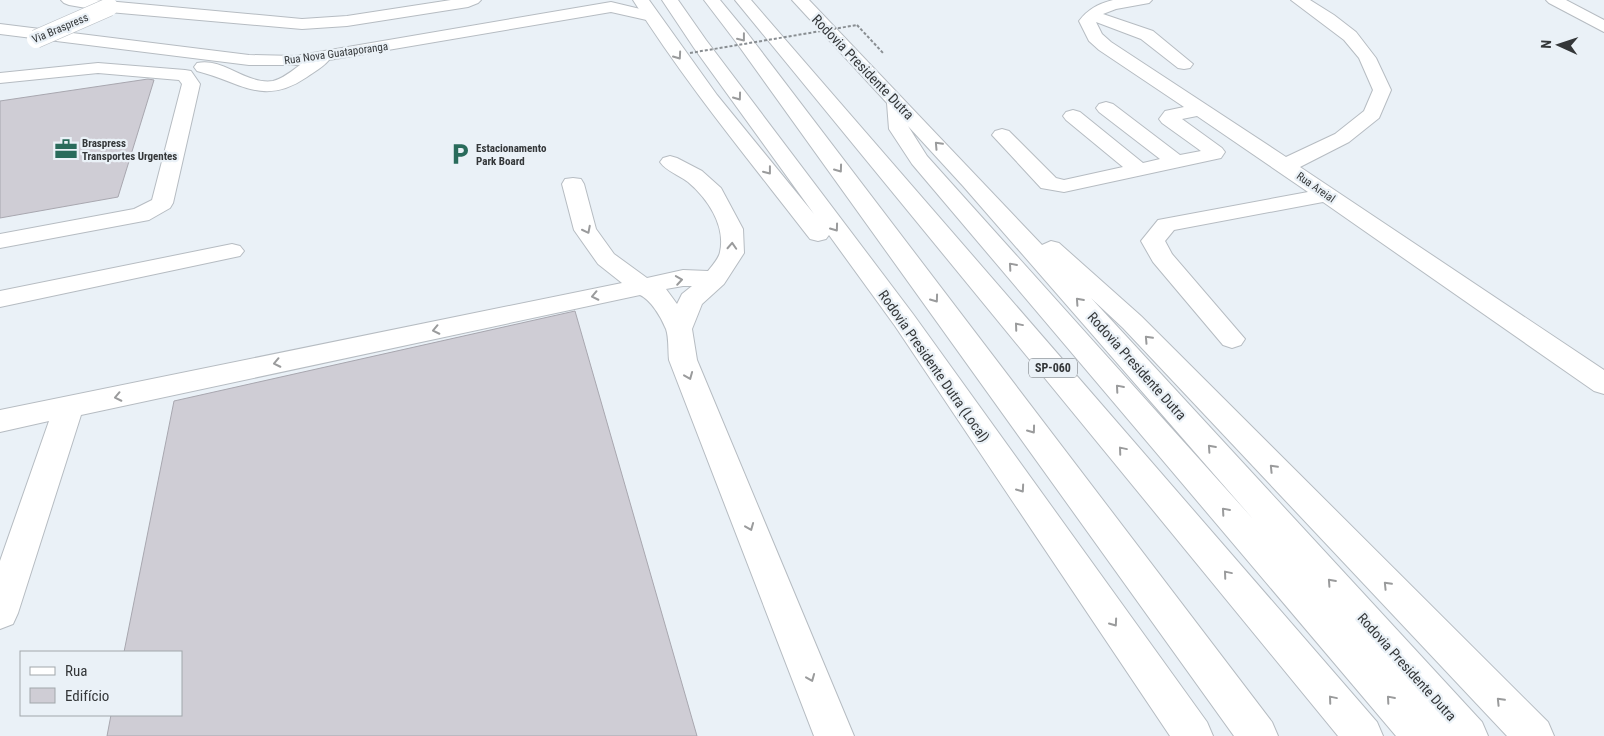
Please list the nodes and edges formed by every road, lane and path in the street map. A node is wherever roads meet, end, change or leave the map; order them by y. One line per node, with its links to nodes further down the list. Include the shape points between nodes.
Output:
1 (69, 0): 12 (main road, Via Braspress)
2 (473, 0): 13 (main road, via 326,24 278,23)
3 (670, 0): 42 (main road, Rodovia Presidente Dutra (Local), one-way to 42)
4 (712, 0): 51 (main road, one-way to 51)
5 (743, 0): 52 (main road, SP-060, one-way to 5)
6 (800, 0): 20 (main road, Rodovia Presidente Dutra)
7 (1144, 0): 15 (main road, via 1103,7)
8 (1299, 0): 32 (main road, via 1335,21 1357,42 1372,64 1382,90 1372,114 1342,138)
9 (1554, 0): 17 (main road)
10 (611, 4): 14 (main road, Rua Nova Guataporanga); 22 (main road, Rua Nova Guataporanga)
11 (829, 6): 20 (main road)
12 (109, 7): 13 (main road); 19 (main road, Via Braspress, bridge, via 36,39)
13 (192, 7)
14 (646, 8): 42 (main road, one-way to 42, via 710,100 815,231)
15 (1091, 15): 23 (main road, via 1146,35); 27 (main road, Rua Areial, via 1087,21 1095,37 1105,46)
16 (857, 26): 21 (path, bridge)
17 (1604, 27)
18 (0, 29): 22 (main road, Rua Nova Guataporanga, via 249,60 296,61)
19 (7, 46): 22 (main road, via 217,68 257,86 271,88 284,84)
20 (845, 46): 25 (main road, Rodovia Presidente Dutra)
21 (690, 53)
22 (324, 56)
23 (1184, 64)
24 (0, 78): 37 (main road, via 98,68 185,75 191,84 162,203 141,215)
25 (896, 100): 34 (main road, Rodovia Presidente Dutra, one-way to 25); 53 (main road, one-way to 25, via 919,160 899,129)
26 (1106, 108): 31 (main road)
27 (1200, 109): 31 (main road, via 1172,115 1169,119 1215,152); 32 (main road, Rua Areial)
28 (1073, 116): 33 (main road)
29 (1002, 135): 33 (main road, via 1049,183 1056,186)
30 (670, 162): 39 (main road, one-way to 30, via 732,253 732,229 713,193 694,176)
31 (1176, 162): 33 (main road)
32 (1285, 166): 36 (main road, Rua Areial)
33 (1138, 170)
34 (971, 181): 54 (main road, Rodovia Presidente Dutra, one-way to 34); 55 (main road, one-way to 34, via 1132,322)
35 (572, 184): 40 (main road, one-way to 40, via 585,230 606,259)
36 (1327, 195): 44 (main road, via 1166,224 1153,241 1162,257); 45 (main road, Rua Areial)
37 (0, 241)
38 (232, 250): 41 (main road)
39 (716, 279): 40 (main road, one-way to 39, via 682,278); 43 (main road, via 691,300)
40 (642, 287): 43 (main road, via 655,292); 46 (main road, one-way to 46)
41 (0, 299)
42 (904, 320): 50 (main road, Rodovia Presidente Dutra (Local), one-way to 50)
43 (679, 329): 49 (main road, one-way to 49, via 682,360)
44 (1232, 339)
45 (1604, 384)
46 (69, 407): 47 (main road); 48 (main road)
47 (0, 421)
48 (0, 613)
49 (834, 736)
50 (1193, 736)
51 (1258, 736)
52 (1363, 736)
53 (1422, 736)
54 (1468, 736)
55 (1534, 736)

